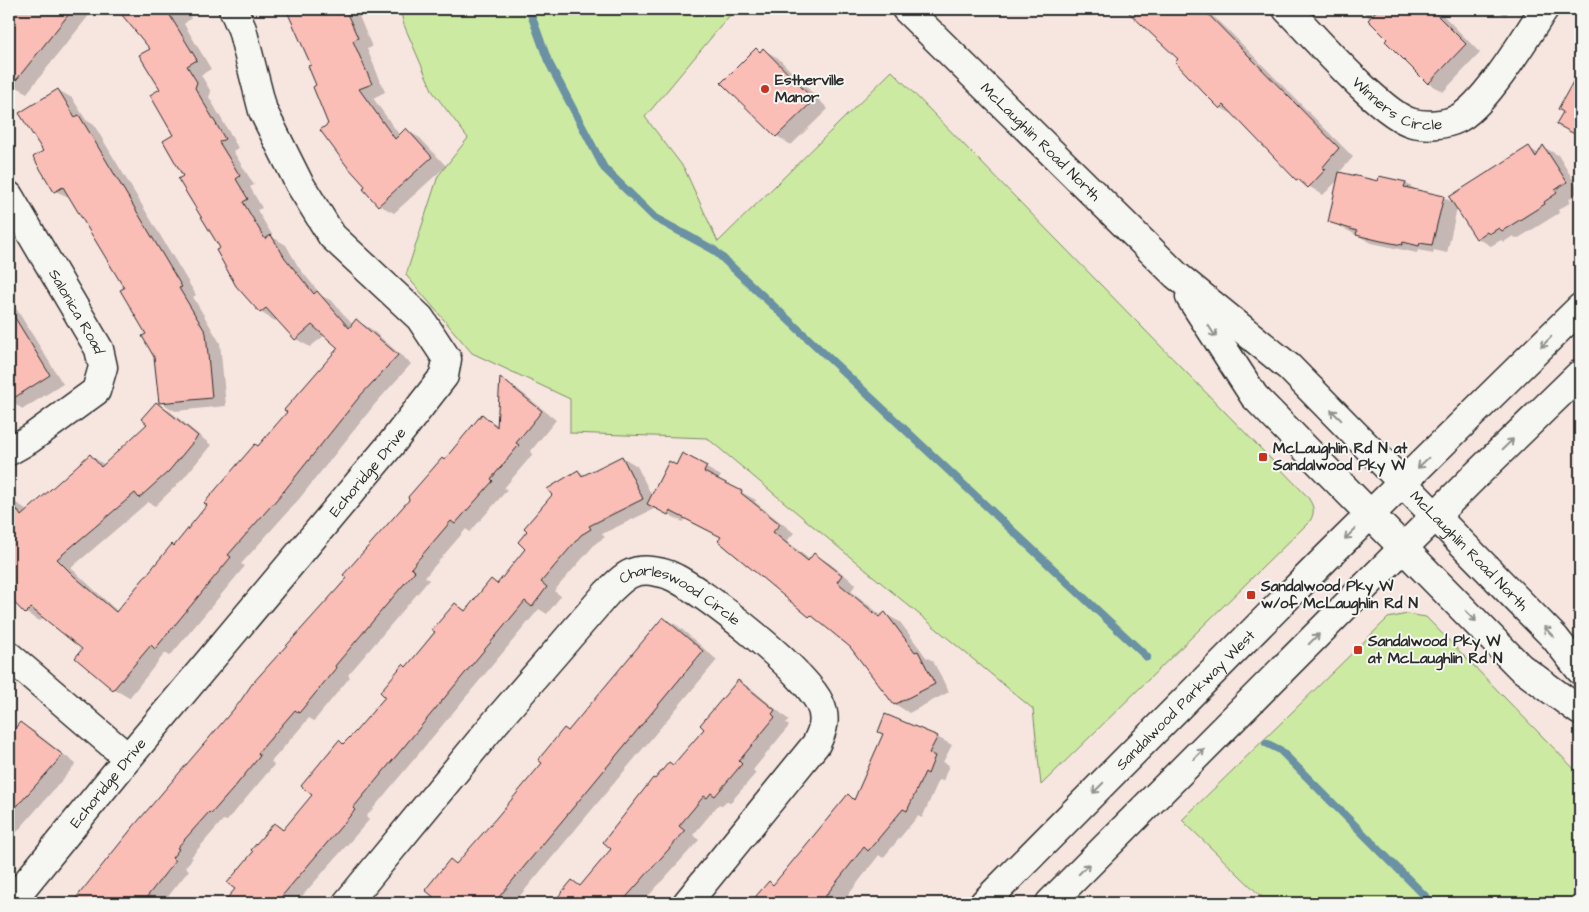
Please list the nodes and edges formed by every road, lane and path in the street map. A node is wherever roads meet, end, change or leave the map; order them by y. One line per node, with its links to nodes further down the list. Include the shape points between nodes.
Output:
1 (233, 9): 17 (main road, Echoridge Drive, via 242,29 264,111 299,184 332,236 420,318 447,359 444,376 392,444)
2 (906, 9): 6 (main road, McLaughlin Road North)
3 (1287, 9): 4 (main road, Winners Circle, via 1386,109 1412,123 1438,124 1458,119 1478,101)
4 (1544, 9)
5 (9, 196): 9 (main road, Salonica Road, via 99,349 103,368 96,391)
6 (1176, 275): 10 (main road, McLaughlin Road North, one-way to 6, via 1289,368); 11 (main road, McLaughlin Road North, one-way to 11, via 1254,396)
7 (1580, 308): 10 (main road, Sandalwood Parkway West, one-way to 10)
8 (1580, 374): 12 (main road, one-way to 8)
9 (9, 451)
10 (1403, 483): 11 (main road, Sandalwood Parkway West); 12 (main road, McLaughlin Road North)
11 (1371, 514): 13 (main road, McLaughlin Road North); 21 (main road, Sandalwood Parkway West, one-way to 21)
12 (1435, 516): 13 (main road); 15 (main road, McLaughlin Road North, one-way to 12, via 1555,638)
13 (1404, 548): 16 (main road, McLaughlin Road North, one-way to 16, via 1520,667); 22 (main road, one-way to 13)
14 (9, 656): 17 (main road)
15 (1580, 670)
16 (1580, 711)
17 (128, 758): 18 (main road, Echoridge Drive)
18 (10, 903)
19 (347, 903): 20 (main road, Charleswood Circle, via 607,593 626,574 652,571 670,575 696,590 751,632 813,692 824,714 823,729 816,744)
20 (687, 903)
21 (984, 903)
22 (1050, 903)

